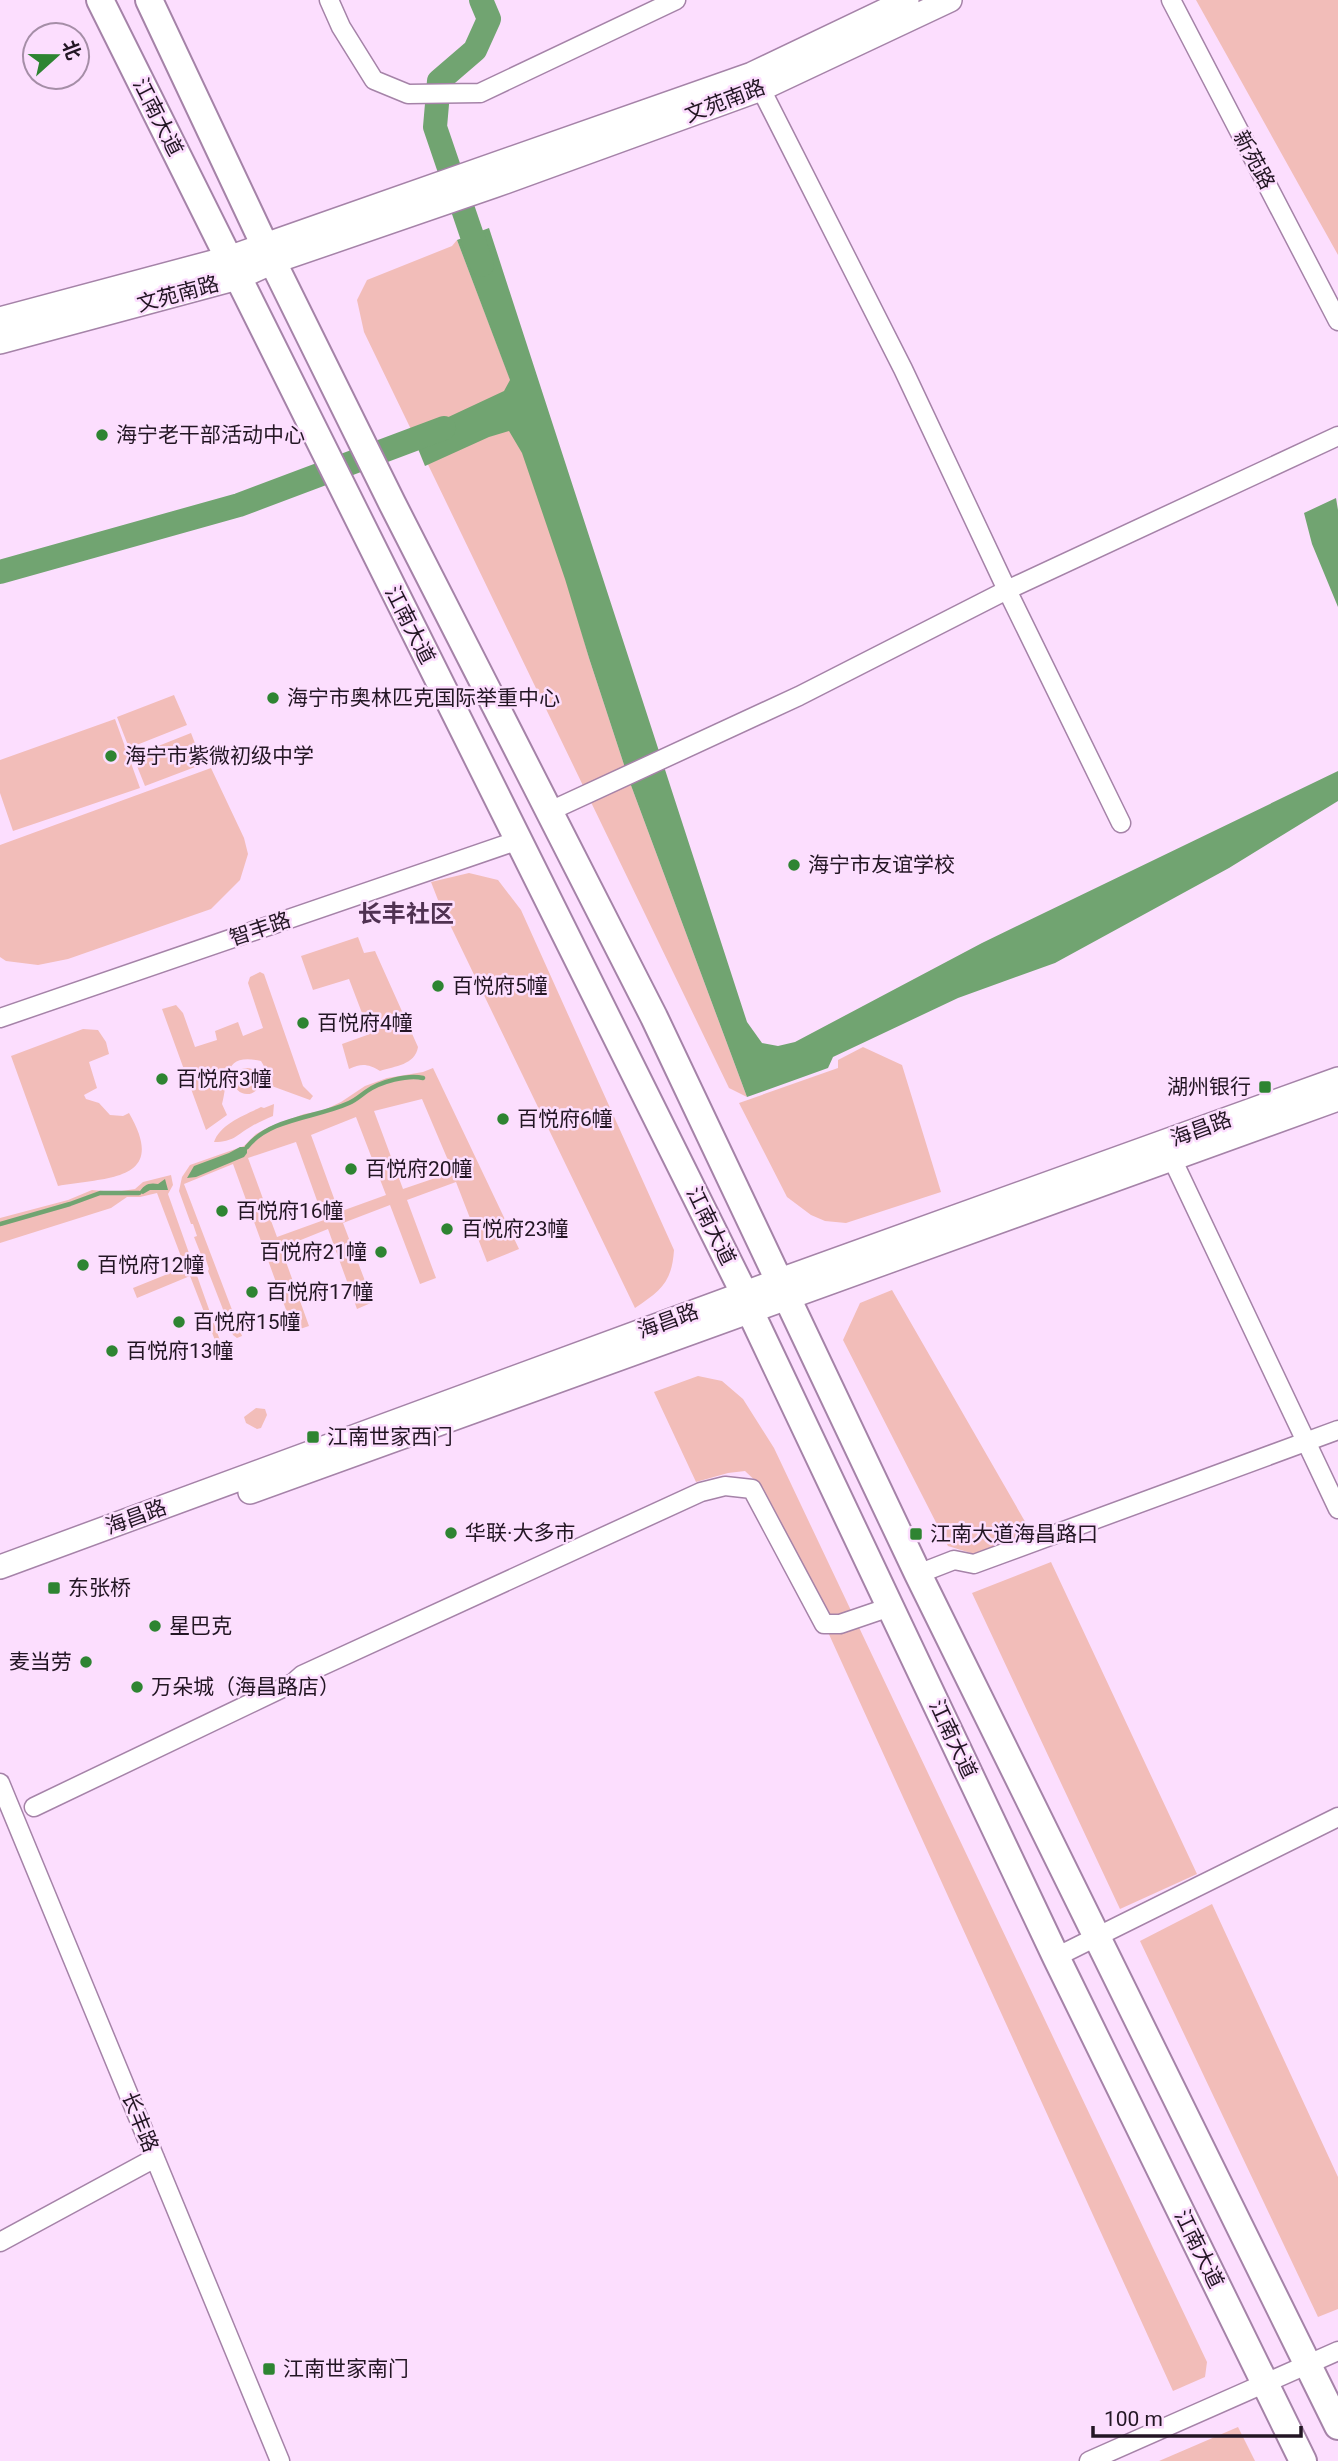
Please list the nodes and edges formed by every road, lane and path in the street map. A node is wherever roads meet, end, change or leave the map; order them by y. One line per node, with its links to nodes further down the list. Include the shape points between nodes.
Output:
1 (100, 0): 11 (highway, 江南大道)
2 (149, 0): 10 (highway, 江南大道)
3 (329, 0): 4 (street, via 374,80 408,94 468,94 480,93)
4 (676, 0)
5 (907, 0): 9 (main road, 文苑南路, via 752,74)
6 (950, 0): 8 (main road, 文苑南路)
7 (1171, 0): 13 (street, 新苑路)
8 (761, 89): 9 (main road, 文苑南路); 16 (street, via 903,369)
9 (488, 177): 10 (main road, 文苑南路)
10 (268, 253): 11 (main road, 文苑南路); 17 (highway, 江南大道)
11 (233, 268): 12 (main road, 文苑南路); 14 (main road, 文苑南路); 19 (highway, 江南大道)
12 (0, 319)
13 (1338, 321)
14 (0, 342)
15 (1338, 436): 16 (street)
16 (1007, 590): 17 (street, via 799,696); 18 (street)
17 (548, 812): 24 (highway, 江南大道, via 654,1017)
18 (1121, 824)
19 (519, 840): 20 (street, 智丰路); 25 (highway, 江南大道)
20 (0, 1018)
21 (1338, 1079): 23 (main road, 海昌路)
22 (1338, 1099): 23 (main road, 海昌路)
23 (1168, 1151): 24 (main road, 海昌路); 27 (street)
24 (784, 1288): 25 (main road, 海昌路); 30 (highway, 江南大道)
25 (747, 1302): 29 (main road, 海昌路); 31 (main road, 海昌路); 32 (highway, 江南大道)
26 (1338, 1430): 27 (street)
27 (1306, 1442): 28 (street); 30 (street, via 974,1564 954,1560)
28 (1338, 1509)
29 (0, 1567)
30 (918, 1574): 36 (highway, 江南大道)
31 (0, 1583)
32 (890, 1607): 34 (street, via 840,1624 824,1624 752,1489 725,1486 701,1492 302,1675); 37 (highway, 江南大道)
33 (0, 1783): 38 (street, 长丰路)
34 (34, 1807)
35 (1338, 1818): 36 (street)
36 (1098, 1936): 37 (street); 41 (highway, 江南大道)
37 (1056, 1957): 42 (highway, 江南大道)
38 (155, 2158): 39 (street); 44 (street, 长丰路)
39 (0, 2242)
40 (1338, 2351): 41 (street)
41 (1308, 2365): 42 (street); 43 (highway, 江南大道)
42 (1265, 2384): 45 (street); 46 (highway, 江南大道)
43 (1338, 2426)
44 (280, 2461)
45 (1090, 2461)
46 (1303, 2461)

